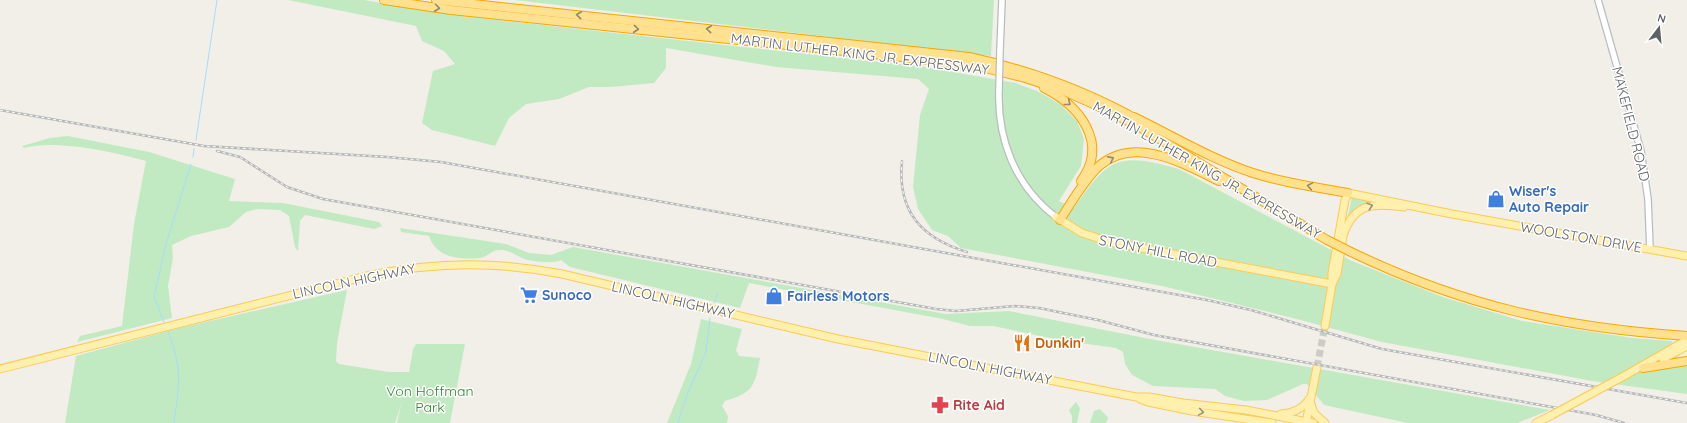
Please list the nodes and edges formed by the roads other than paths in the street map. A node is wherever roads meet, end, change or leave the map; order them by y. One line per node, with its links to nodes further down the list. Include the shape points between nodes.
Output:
1 (384, 0): 5 (highway, MARTIN LUTHER KING JR. EXPRESSWAY, one-way to 5, via 451,10 940,61)
2 (436, 0): 6 (highway, MARTIN LUTHER KING JR. EXPRESSWAY, one-way to 2, via 1051,79 969,57)
3 (1002, 0): 10 (street, STONY HILL ROAD, bridge, via 999,89 1001,128 1010,160 1028,190)
4 (1598, 0): 13 (street, MAKEFIELD ROAD, via 1644,166)
5 (1008, 73): 8 (highway, MARTIN LUTHER KING JR. EXPRESSWAY, via 1062,90 1113,113); 10 (highway, one-way to 10, via 1062,98 1080,114 1088,129 1092,147 1088,168)
6 (1128, 114): 7 (highway, one-way to 6, via 1280,180 1252,172 1214,157); 12 (highway, MARTIN LUTHER KING JR. EXPRESSWAY)
7 (1348, 192): 9 (main road, WOOLSTON DRIVE); 11 (main road, WOOLSTON DRIVE); 16 (main road, WOOLSTON DRIVE)
8 (1266, 204): 10 (highway, one-way to 8, via 1098,167 1111,158 1133,153 1150,154 1177,161); 12 (highway, MARTIN LUTHER KING JR. EXPRESSWAY)
9 (1452, 214): 11 (main road, WOOLSTON DRIVE, one-way to 9, via 1356,213 1373,205 1384,204); 13 (main road, WOOLSTON DRIVE)
10 (1058, 219): 16 (main road, STONY HILL ROAD, via 1082,233 1110,242)
11 (1344, 233): 16 (main road, WOOLSTON DRIVE)
12 (1328, 237): 14 (highway, MARTIN LUTHER KING JR. EXPRESSWAY, bridge)
13 (1650, 249): 15 (main road, WOOLSTON DRIVE)
14 (1352, 250): 18 (highway, MARTIN LUTHER KING JR. EXPRESSWAY, via 1431,281 1511,306 1594,322); 19 (highway, MARTIN LUTHER KING JR. EXPRESSWAY, via 1429,286 1510,311 1593,328)
15 (1687, 256)
16 (1332, 284): 17 (main road, WOOLSTON DRIVE)
17 (1325, 326)
18 (1683, 330)
19 (1687, 336)
20 (1687, 340): 26 (main road)
21 (1687, 346): 24 (main road)
22 (1687, 361): 24 (highway)
23 (1317, 367): 28 (main road)
24 (1643, 368): 26 (main road)
25 (0, 370): 27 (main road, LINCOLN HIGHWAY, via 367,276 426,267 471,265 523,268 562,274 827,336)
26 (1624, 376): 33 (main road, bridge)
27 (1136, 397): 29 (main road, LINCOLN HIGHWAY); 30 (main road, LINCOLN HIGHWAY, one-way to 30, via 1192,411)
28 (1311, 397): 29 (main road, via 1305,405 1296,410); 31 (main road); 32 (main road, via 1314,413)
29 (1274, 415): 31 (main road, LINCOLN HIGHWAY)
30 (1272, 423)
31 (1308, 423)
32 (1325, 423)
33 (1536, 423)

